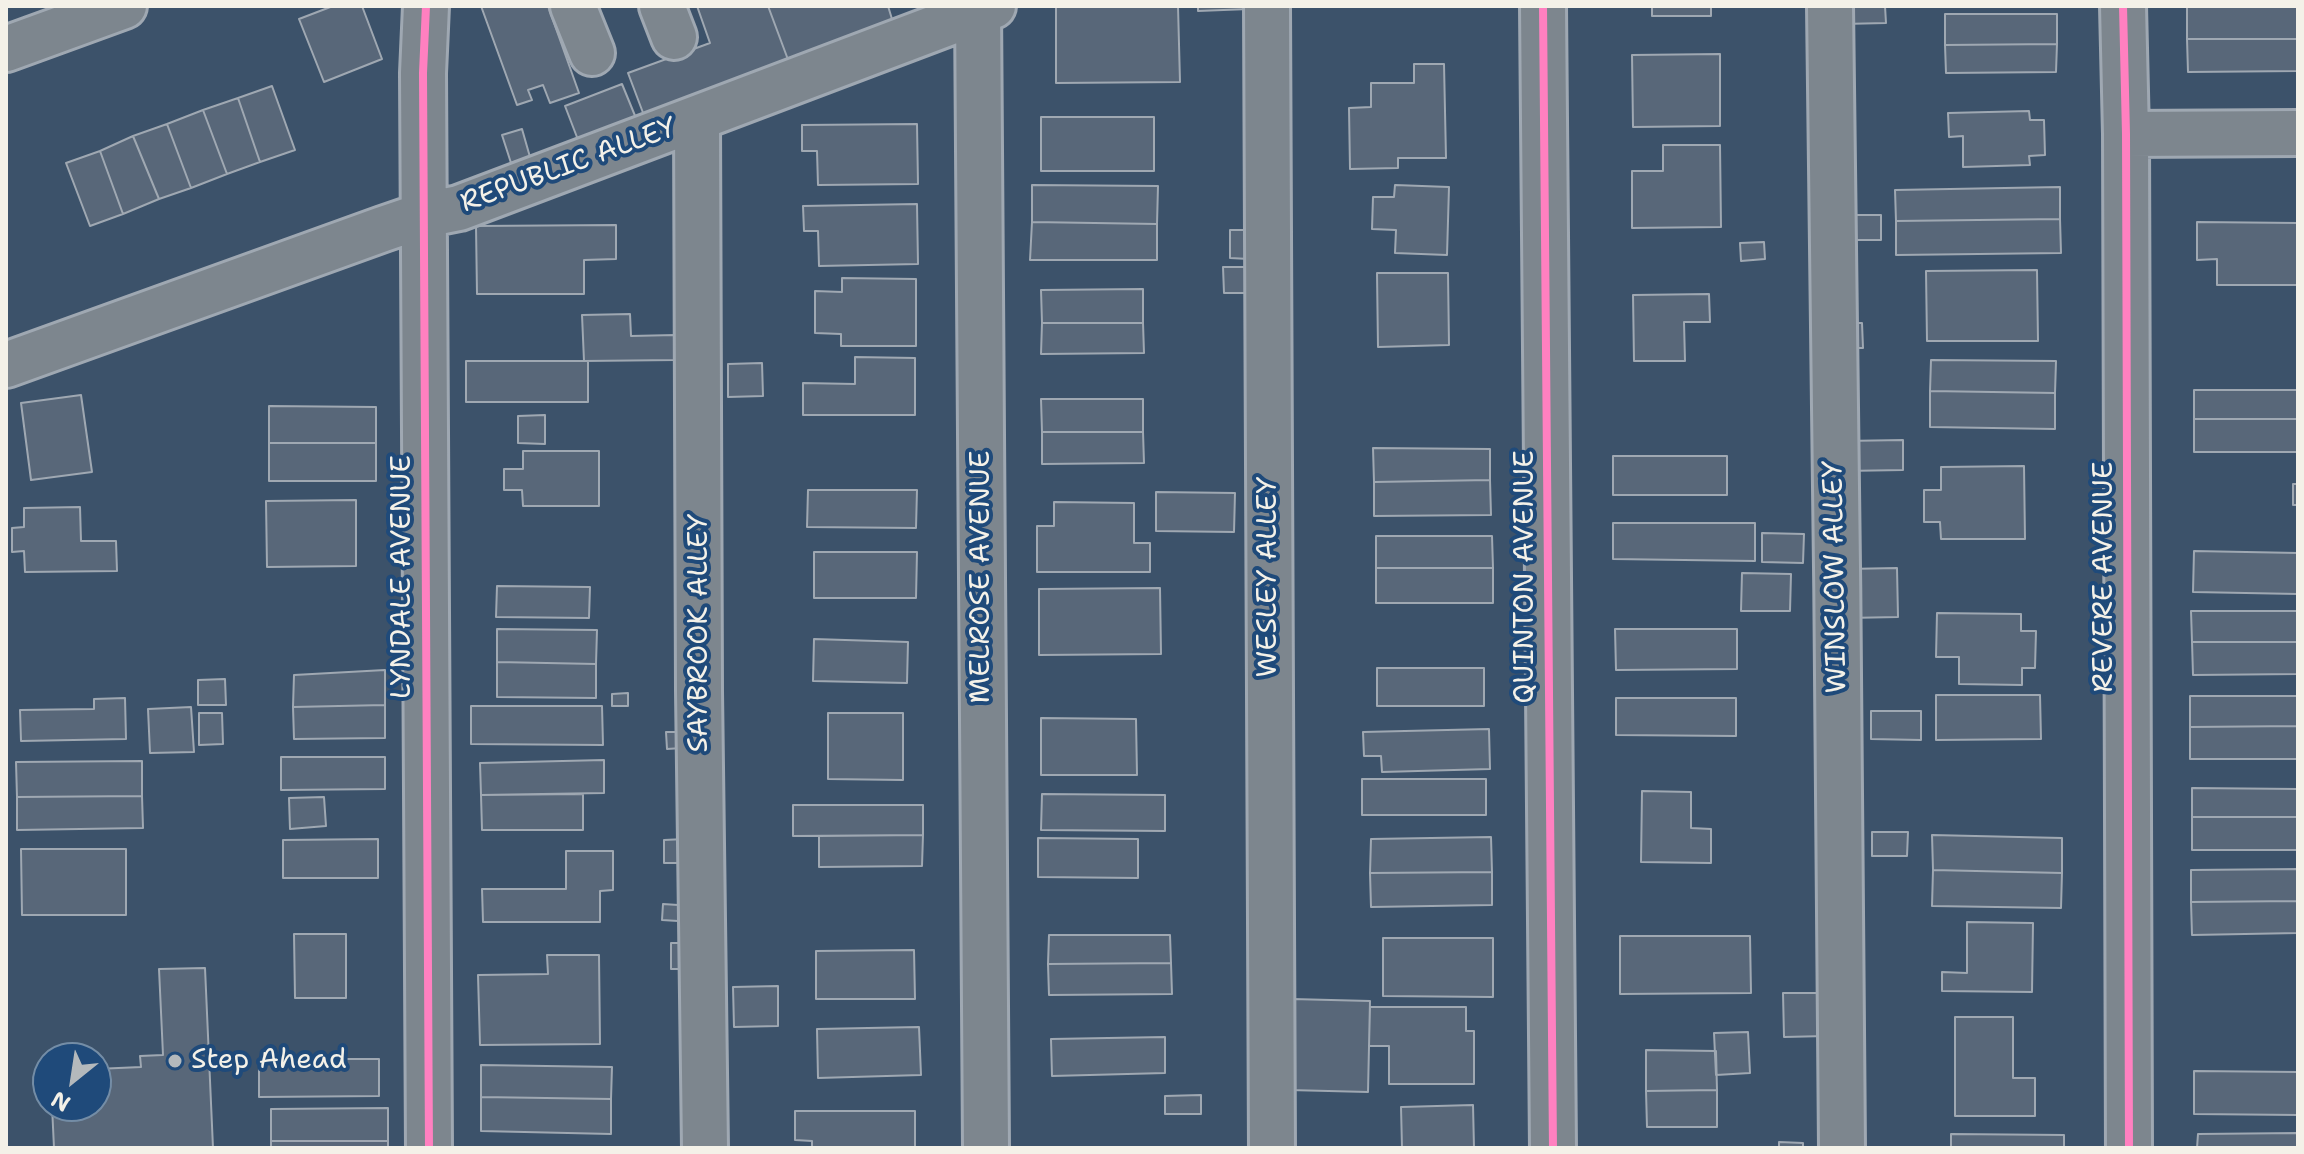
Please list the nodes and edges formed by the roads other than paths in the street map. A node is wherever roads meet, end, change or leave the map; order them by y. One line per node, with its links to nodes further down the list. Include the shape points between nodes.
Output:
1 (124, 6): 9 (street)
2 (426, 6): 14 (street, LYNDALE AVENUE)
3 (573, 6): 10 (street)
4 (1267, 6): 19 (street, WESLEY ALLEY)
5 (1543, 6): 20 (street, QUINTON AVENUE)
6 (1830, 6): 21 (street, WINSLOW ALLEY)
7 (2123, 6): 13 (street, REVERE AVENUE)
8 (983, 8): 11 (street, REPUBLIC ALLEY); 18 (street, MELROSE AVENUE)
9 (6, 49)
10 (592, 53)
11 (697, 119): 14 (street, REPUBLIC ALLEY, via 459,208); 17 (street, SAYBROOK ALLEY)
12 (2298, 133): 13 (street)
13 (2126, 134): 22 (street, REVERE AVENUE)
14 (424, 215): 15 (street, REPUBLIC ALLEY); 16 (street, LYNDALE AVENUE)
15 (6, 365)
16 (429, 1148)
17 (705, 1148)
18 (986, 1148)
19 (1272, 1148)
20 (1553, 1148)
21 (1842, 1148)
22 (2129, 1148)

